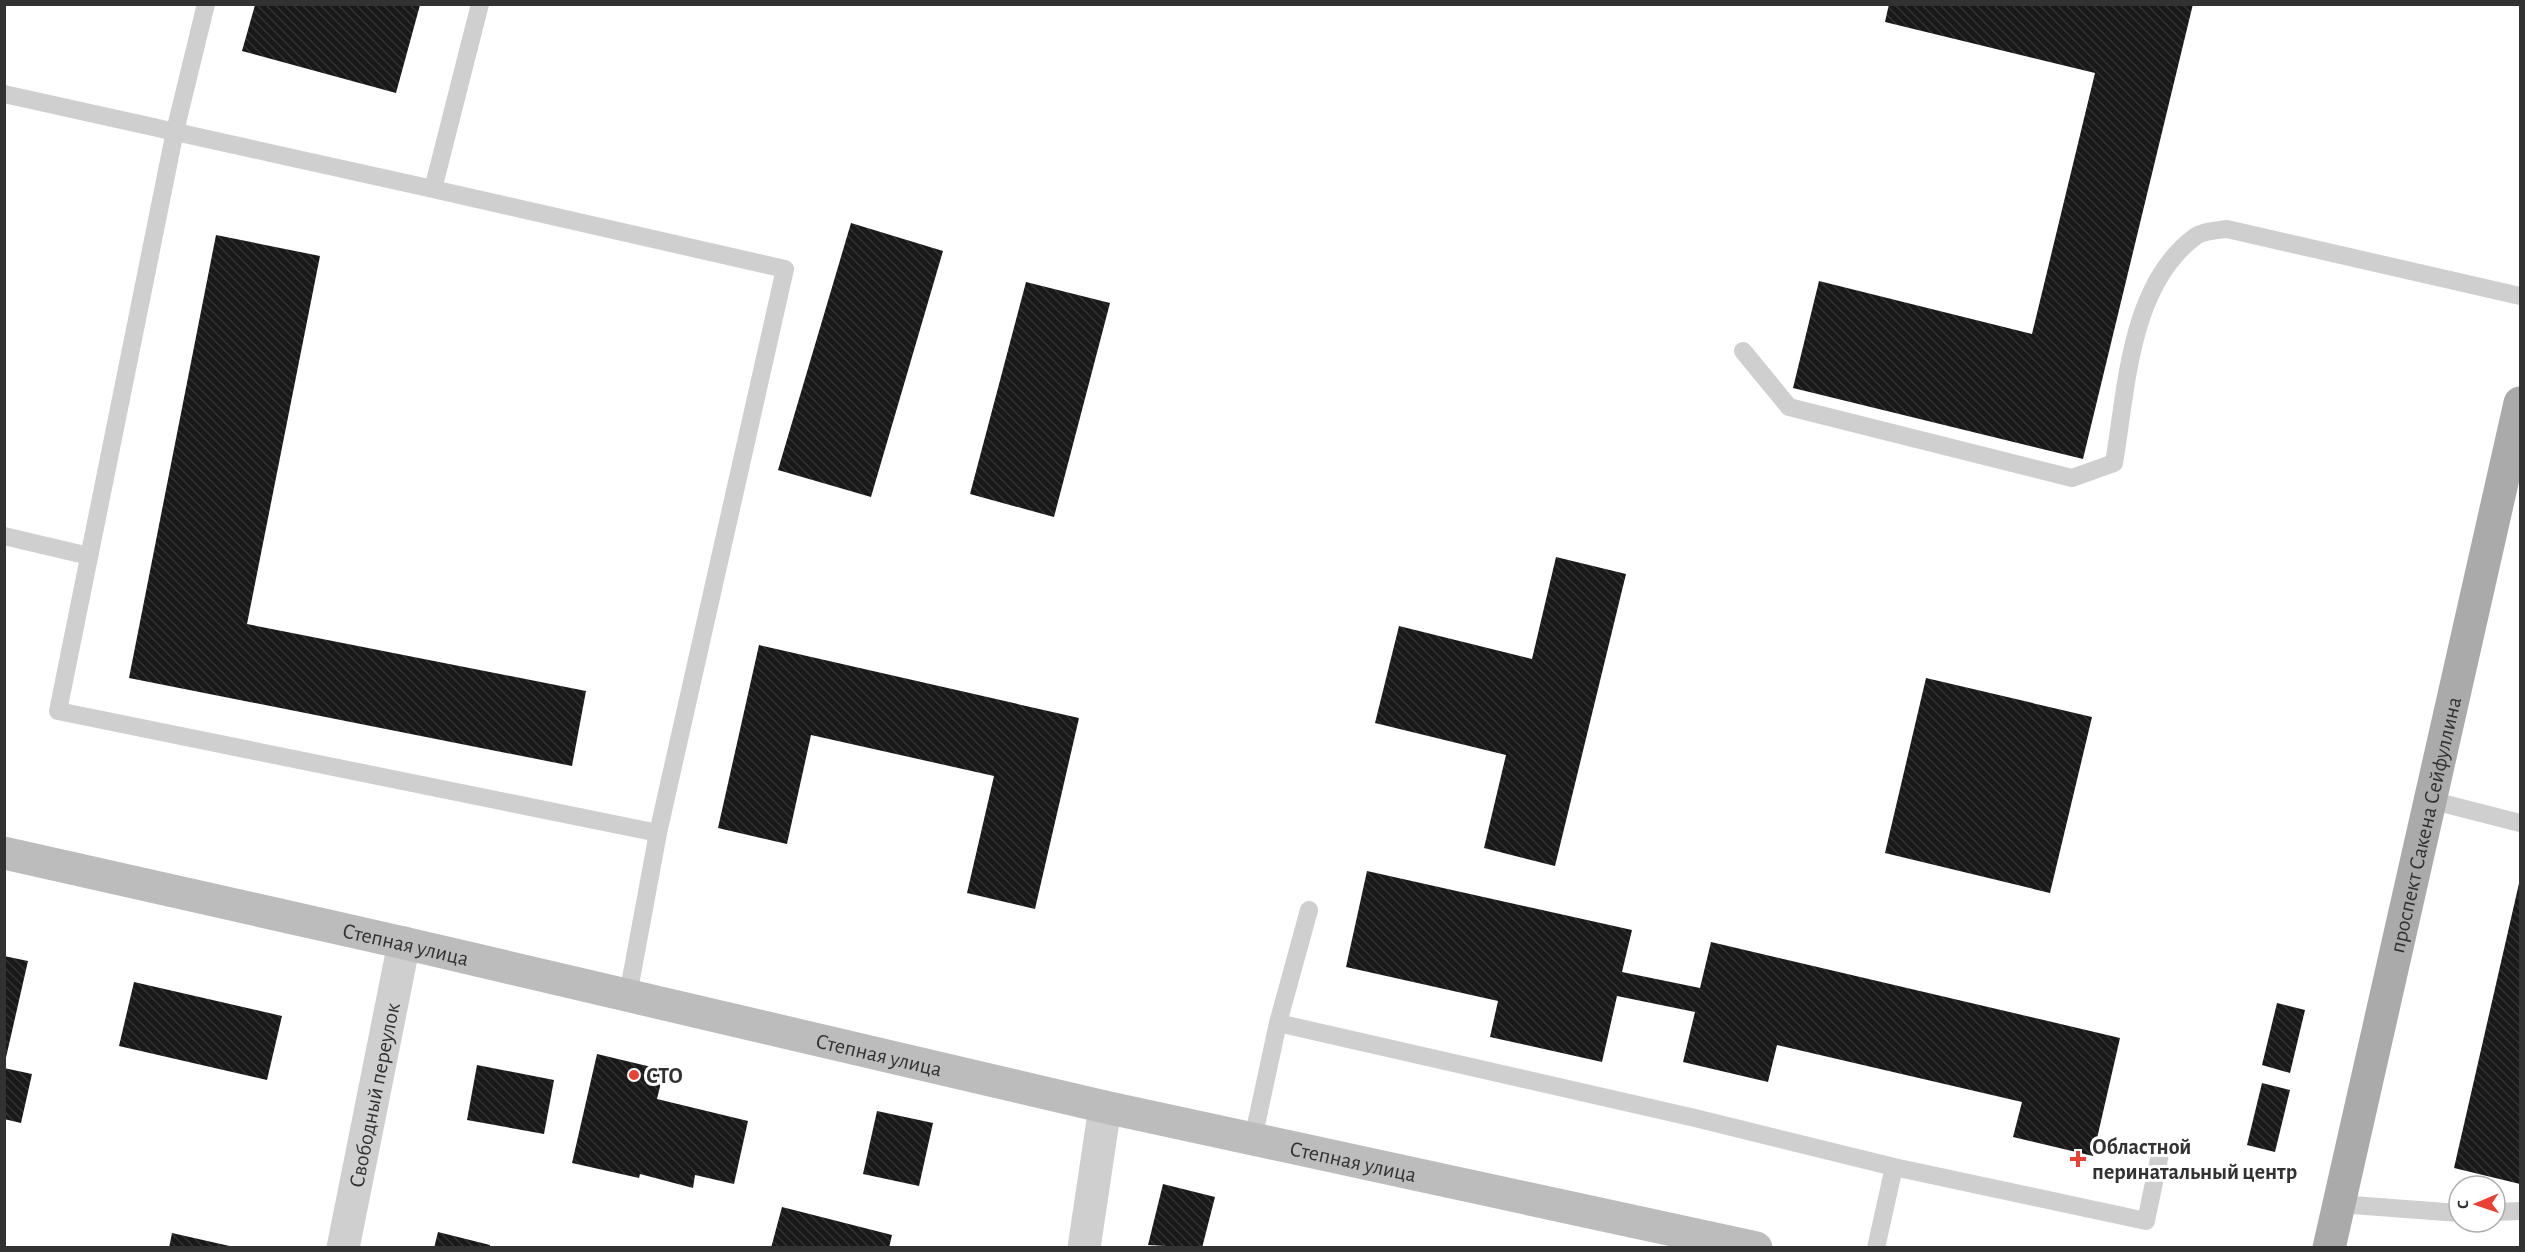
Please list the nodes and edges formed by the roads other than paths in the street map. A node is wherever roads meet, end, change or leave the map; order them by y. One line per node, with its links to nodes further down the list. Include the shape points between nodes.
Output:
1 (206, 4): 4 (lane)
2 (480, 4): 5 (lane)
3 (4, 94): 4 (lane)
4 (175, 131): 5 (lane); 11 (lane)
5 (433, 189): 14 (lane, via 785,269)
6 (2520, 296): 7 (lane, via 2227,229 2198,235 2159,274 2136,335 2114,463 2072,478 1789,407)
7 (1743, 351)
8 (2520, 403): 9 (main road, проспект Сакена Сейфуллина)
9 (2511, 485): 12 (main road, проспект Сакена Сейфуллина)
10 (4, 536): 11 (lane)
11 (89, 555): 14 (lane, via 58,711)
12 (2430, 800): 13 (lane); 24 (main road, проспект Сакена Сейфуллина)
13 (2520, 823)
14 (658, 833): 18 (lane)
15 (4, 853): 17 (main road, Степная улица)
16 (1309, 910): 19 (lane)
17 (404, 943): 18 (main road, Степная улица); 26 (street, Свободный переулок)
18 (628, 995): 20 (main road, Степная улица)
19 (1278, 1023): 21 (lane); 23 (lane)
20 (1105, 1107): 21 (main road, Степная улица); 27 (street)
21 (1253, 1139): 28 (main road, Степная улица)
22 (2161, 1149): 23 (lane, via 2146,1221)
23 (1894, 1167): 29 (lane)
24 (2339, 1204): 25 (lane); 30 (main road, проспект Сакена Сейфуллина)
25 (2447, 1212)
26 (343, 1248)
27 (1084, 1248)
28 (1756, 1248)
29 (1876, 1248)
30 (2329, 1248)

